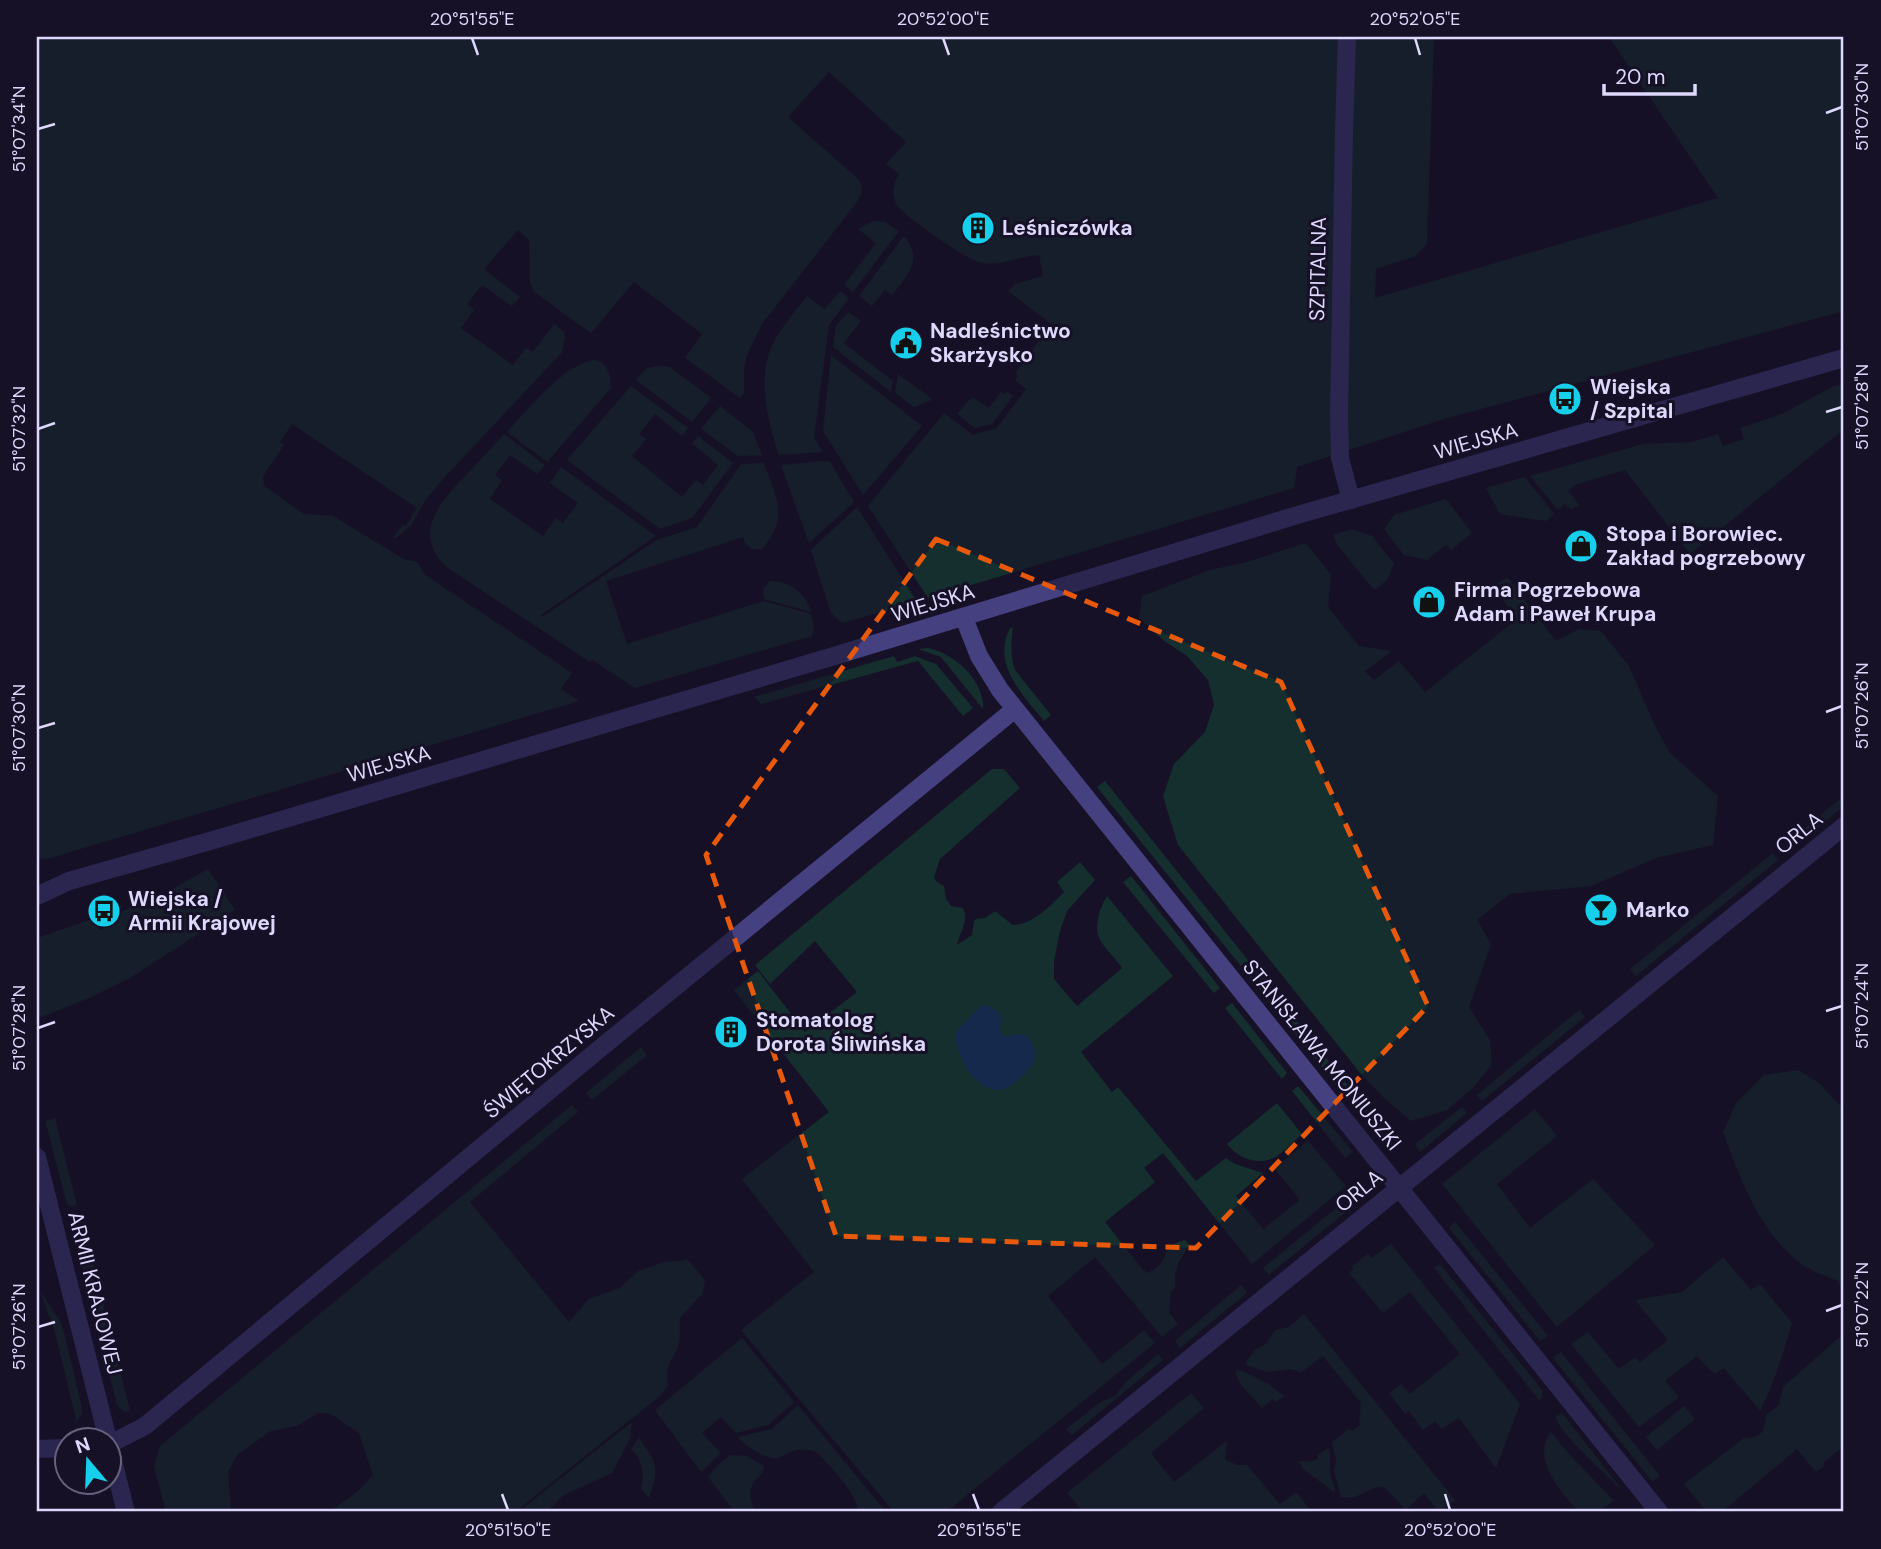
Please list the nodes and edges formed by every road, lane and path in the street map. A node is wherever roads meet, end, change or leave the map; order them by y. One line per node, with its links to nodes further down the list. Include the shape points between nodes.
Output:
1 (1347, 37): 3 (street, SZPITALNA, via 1339,416 1340,458)
2 (1844, 358): 3 (street, WIEJSKA)
3 (1351, 500): 4 (street, WIEJSKA)
4 (964, 618): 5 (street, STANISŁAWA MONIUSZKI, via 988,673); 7 (street, WIEJSKA, via 69,881)
5 (1015, 709): 9 (street, STANISŁAWA MONIUSZKI); 11 (street, ŚWIĘTOKRZYSKA, via 145,1426)
6 (1844, 826): 9 (street, ORLA)
7 (37, 896)
8 (37, 1157): 10 (street, ARMII KRAJOWEJ)
9 (1399, 1188): 12 (street, ORLA); 13 (street, STANISŁAWA MONIUSZKI)
10 (105, 1426)
11 (122, 1437)
12 (1001, 1512)
13 (1659, 1512)

